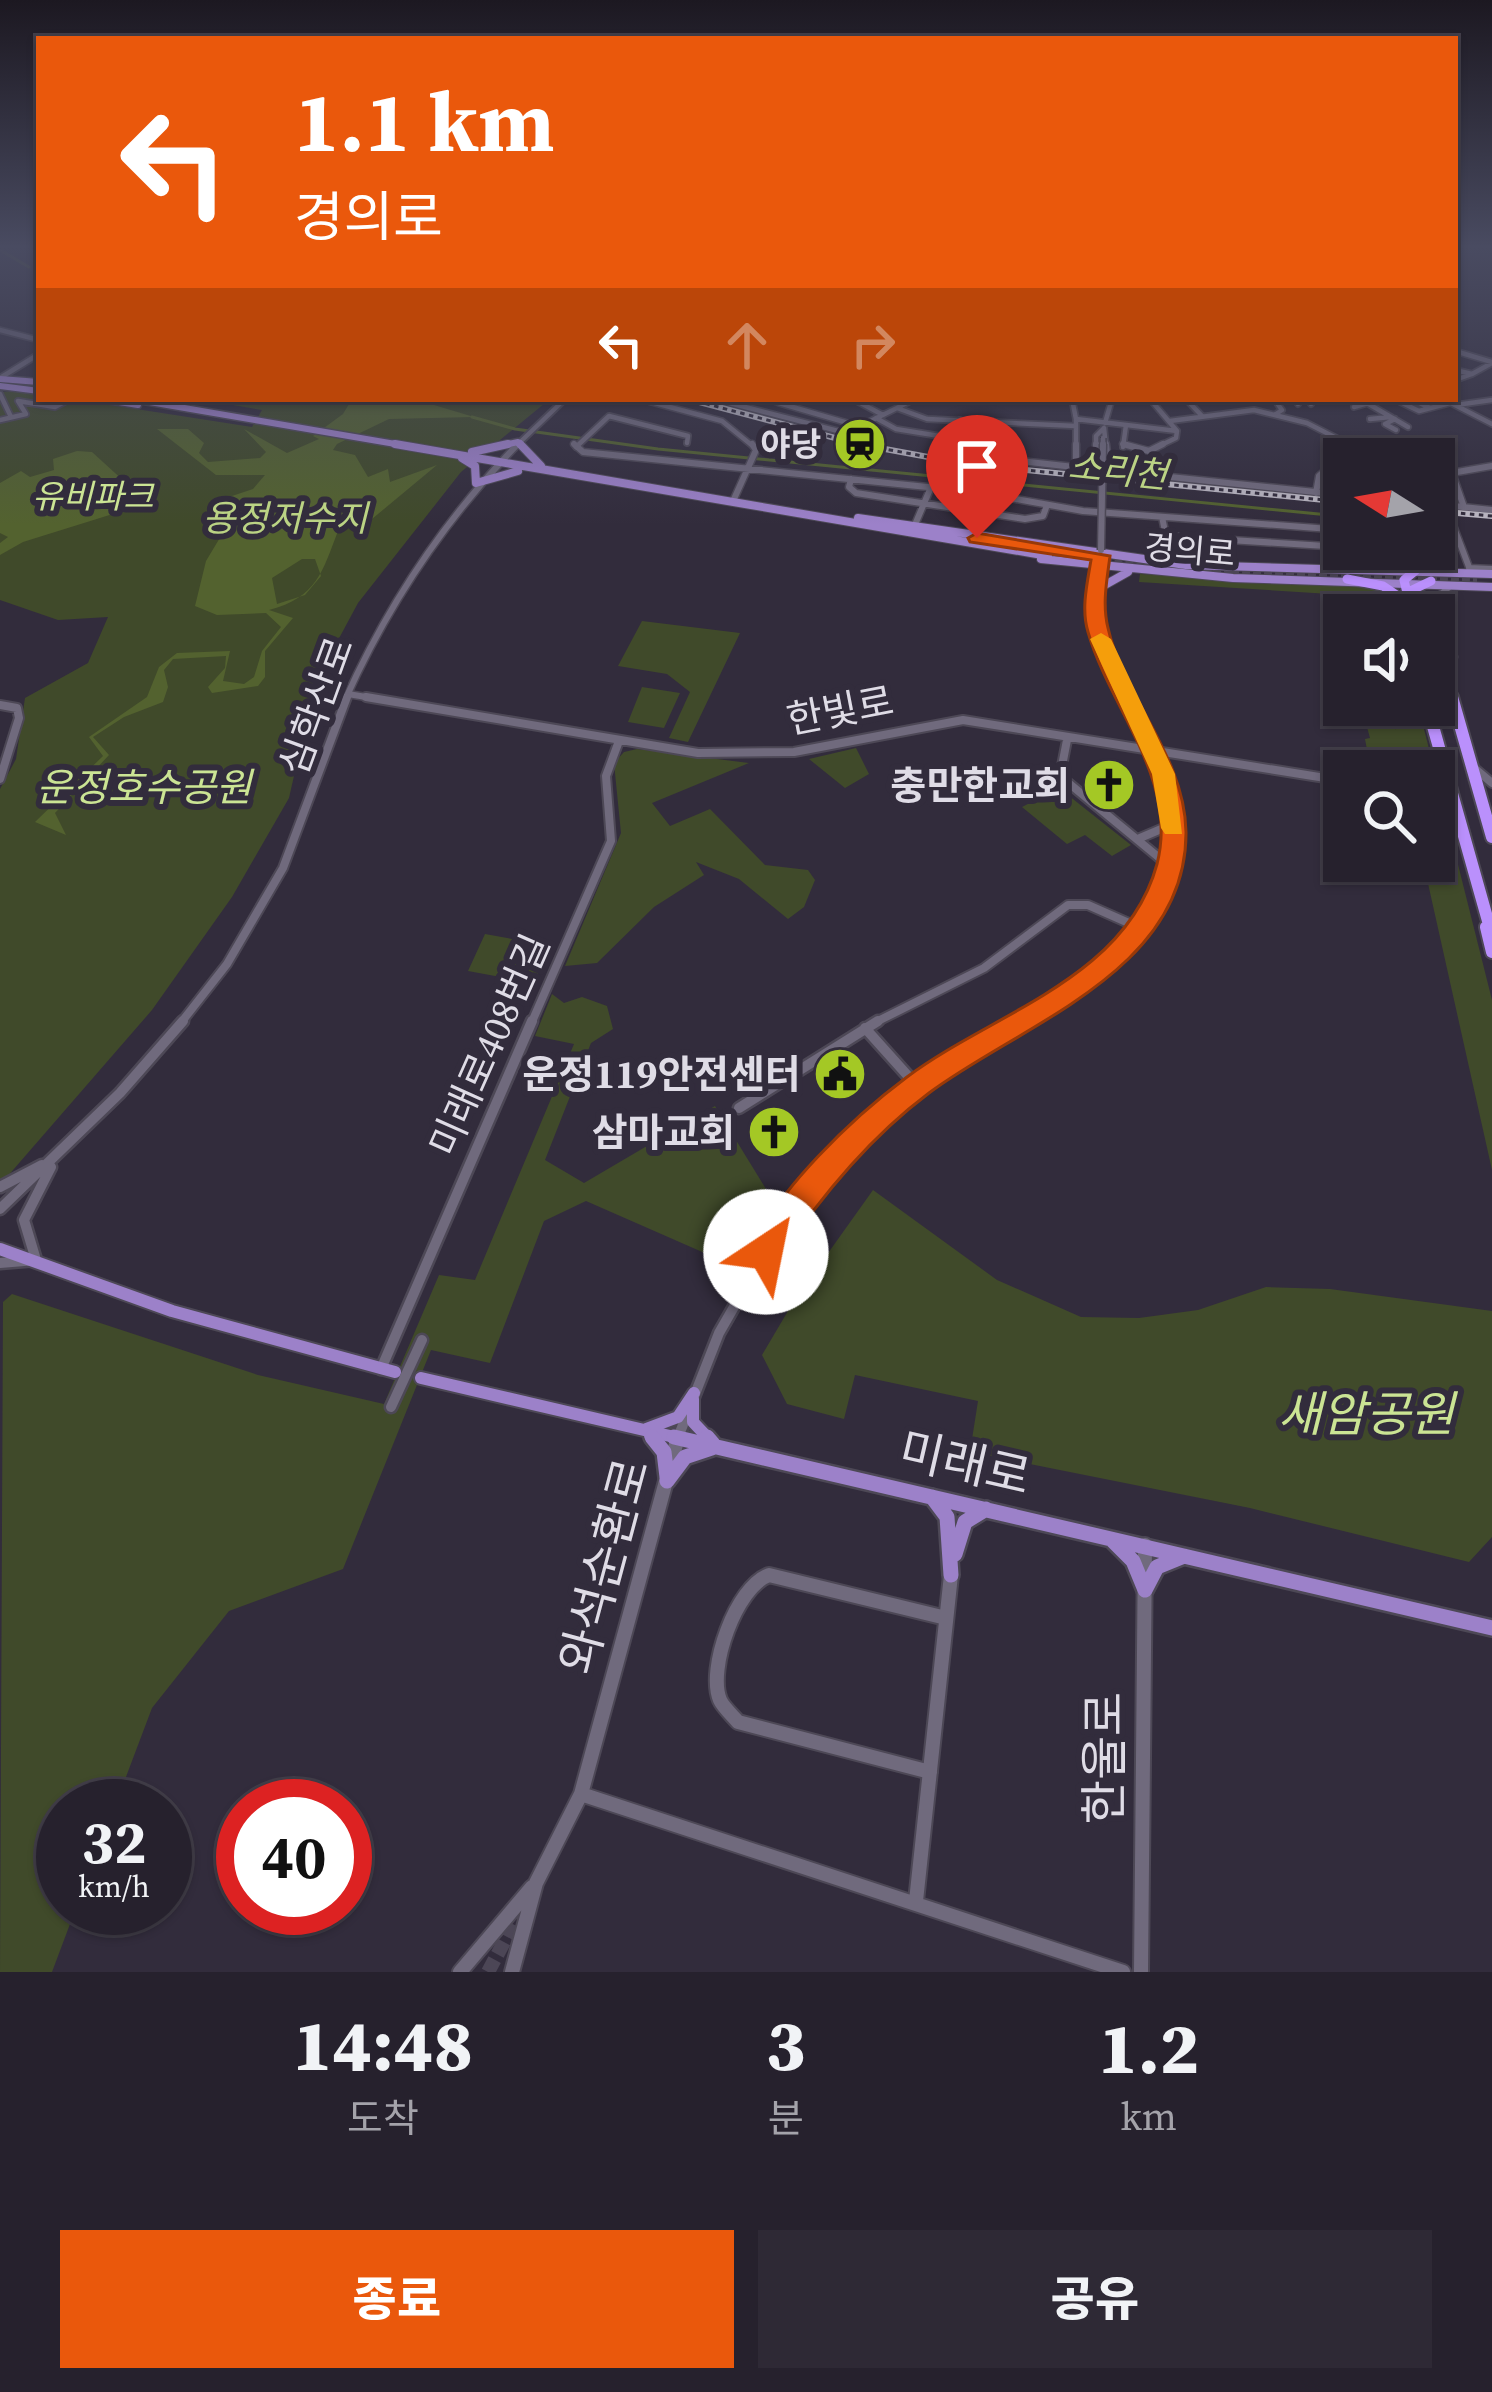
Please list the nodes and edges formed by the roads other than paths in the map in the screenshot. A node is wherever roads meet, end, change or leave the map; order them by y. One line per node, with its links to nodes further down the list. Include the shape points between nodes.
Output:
1 (1458, 352): 3 (street)
2 (36, 356): 7 (street)
3 (1492, 363): 5 (street)
4 (1458, 371): 5 (street)
5 (1472, 374): 6 (street)
6 (1458, 380)
7 (0, 384): 8 (main road); 8 (main road); 42 (street)
8 (36, 385)
9 (1492, 400): 30 (street)
10 (65, 402): 31 (street)
11 (122, 402): 48 (main road)
12 (150, 402): 48 (main road, 경의로)
13 (181, 402): 48 (main road)
14 (562, 402): 59 (street, 심학산로)
15 (651, 402): 35 (street)
16 (726, 402): 54 (street, via 846,433)
17 (775, 402): 54 (street)
18 (851, 402): 39 (street)
19 (908, 402): 33 (street)
20 (1072, 402): 49 (street)
21 (1111, 402): 52 (street)
22 (1153, 402): 47 (street)
23 (1189, 402): 40 (street)
24 (1276, 402): 38 (street)
25 (1372, 402): 29 (street)
26 (1400, 402): 36 (street)
27 (1417, 402): 34 (street)
28 (1449, 402): 30 (street)
29 (1367, 404): 32 (street); 41 (street)
30 (1453, 404): 34 (street); 51 (street)
31 (37, 407): 37 (street); 37 (street, via 18,401)
32 (1354, 407)
33 (897, 408): 39 (street); 43 (street)
34 (1430, 408): 36 (street)
35 (676, 409): 53 (street); 64 (street, via 738,429 756,451)
36 (1419, 411): 45 (street)
37 (26, 414): 42 (street)
38 (1276, 414): 40 (street); 74 (street, via 1357,445 1314,481)
39 (880, 416): 54 (street); 58 (street, via 896,429)
40 (1202, 416): 47 (street)
41 (1395, 416): 44 (street); 55 (street); 56 (street, via 1385,424)
42 (11, 418): 46 (street)
43 (960, 419): 49 (street); 58 (street)
44 (1370, 419)
45 (1432, 419)
46 (0, 420)
47 (1170, 421): 57 (street)
48 (280, 423): 60 (main road, 경의로)
49 (1076, 423): 52 (street); 62 (street)
50 (1126, 424): 52 (street); 57 (street); 57 (street, via 1122,447 1149,451)
51 (1492, 424)
52 (1105, 425): 65 (street, via 1096,436); 68 (street); 89 (street, bridge)
53 (652, 426): 61 (street, via 688,436); 61 (street, via 609,416 573,446)
54 (859, 426)
55 (1408, 427)
56 (1396, 430)
57 (1177, 431)
58 (952, 438): 65 (street, via 958,454)
59 (520, 440): 60 (main road); 63 (street, 심학산로); 67 (main road)
60 (457, 454): 63 (main road, 경의로); 72 (main road, via 475,466)
61 (676, 460): 64 (street)
62 (1076, 460)
63 (500, 462): 67 (main road, 경의로); 72 (street, 심학산로)
64 (750, 466): 70 (street); 76 (street)
65 (1097, 466): 68 (street)
66 (1492, 466): 69 (street)
67 (537, 468): 72 (main road); 76 (main road, 경의로); 88 (main road, 경의로)
68 (1109, 471): 74 (street)
69 (1455, 472)
70 (851, 479): 73 (street); 77 (street, via 856,493)
71 (1455, 482): 80 (street)
72 (476, 483): 106 (street, 심학산로, via 392,602)
73 (931, 488): 77 (street); 78 (street)
74 (1316, 493): 75 (street)
75 (1323, 494)
76 (734, 499): 82 (main road, 경의로)
77 (925, 504): 78 (street, via 1033,519); 84 (street)
78 (1047, 505): 83 (street)
79 (1455, 506): 80 (street)
80 (1464, 507): 81 (street)
81 (1492, 510)
82 (831, 516): 84 (main road, 경의로); 88 (main road, 경의로)
83 (1162, 517): 85 (street); 87 (street, via 1166,536 1188,540)
84 (914, 527): 88 (main road, 경의로)
85 (1323, 528)
86 (1455, 530): 97 (street)
87 (1323, 546)
88 (1050, 555): 89 (main road, 경의로)
89 (1101, 557): 90 (main road, 경의로); 96 (main road, 경의로); 102 (street)
90 (1145, 570): 96 (main road, 경의로); 102 (main road, via 1120,573)
91 (1364, 570): 96 (main road)
92 (1392, 570): 100 (main road)
93 (1442, 570): 95 (main road)
94 (1415, 571): 95 (main road); 100 (highway)
95 (1445, 572): 97 (main road); 101 (main road, via 1438,577)
96 (1346, 575): 100 (main road, 경의로); 100 (highway)
97 (1473, 575): 98 (main road); 98 (street)
98 (1492, 579): 101 (main road)
99 (1431, 581): 100 (highway); 101 (main road)
100 (1398, 584): 103 (highway); 104 (highway)
101 (1452, 585): 105 (street)
102 (1096, 590): 112 (street, via 1098,633)
103 (1400, 594)
104 (1403, 594)
105 (1445, 594)
106 (348, 694): 111 (street, 한빛로); 129 (street, 심학산로, via 311,804 242,939 162,1045)
107 (0, 705): 115 (street, via 17,708 19,718)
108 (1455, 707): 113 (highway)
109 (1433, 726): 121 (highway)
110 (1067, 740): 111 (street, 한빛로, via 964,720 740,756); 112 (street, 한빛로); 120 (street, via 1060,776)
111 (619, 741): 138 (street, 미래로408번길, via 606,776 611,842)
112 (1154, 754): 114 (street, 한빛로); 118 (street)
113 (1471, 764): 116 (street); 117 (highway)
114 (1323, 778)
115 (0, 779)
116 (1492, 785): 117 (street)
117 (1483, 804): 119 (highway)
118 (1173, 824): 120 (street); 122 (street)
119 (1492, 837)
120 (1139, 838): 122 (street)
121 (1469, 858): 124 (highway); 125 (highway)
122 (1168, 866): 123 (street)
123 (1140, 928): 126 (street, via 1088,904 1068,905 984,968); 127 (street, via 1094,974)
124 (1492, 935)
125 (1492, 952)
126 (866, 1028): 127 (street); 128 (street)
127 (917, 1086): 133 (street, via 808,1189)
128 (739, 1108)
129 (57, 1157): 130 (street); 131 (street, 심학산로); 134 (street, via 25,1212)
130 (0, 1187)
131 (0, 1209)
132 (0, 1249): 134 (main road)
133 (766, 1252)
134 (36, 1260): 135 (street); 138 (main road, via 172,1311)
135 (0, 1263)
136 (754, 1272): 140 (street, 와석순환로)
137 (422, 1340): 141 (street)
138 (388, 1371)
139 (421, 1378): 142 (main road, 미래로)
140 (694, 1394): 142 (main road, via 678,1417); 143 (street, 와석순환로); 144 (main road, via 698,1432)
141 (391, 1407)
142 (636, 1429): 143 (main road, 미래로); 145 (main road, via 664,1452)
143 (678, 1438): 144 (main road, 미래로); 145 (street, 와석순환로)
144 (721, 1448): 145 (main road, via 685,1457); 146 (main road, 미래로)
145 (667, 1480): 156 (street, 와석순환로)
146 (917, 1492): 147 (main road, 미래로); 151 (main road, via 947,1517)
147 (998, 1511): 148 (main road, 미래로); 151 (main road, via 977,1510 965,1522)
148 (1098, 1534): 149 (main road, 미래로); 152 (main road, via 1123,1548)
149 (1145, 1544): 150 (main road, 미래로); 152 (street, 한울로)
150 (1193, 1556): 152 (main road, via 1168,1559); 154 (main road, 미래로)
151 (951, 1575): 153 (street)
152 (1144, 1591): 162 (street, 한울로)
153 (946, 1618): 155 (street); 155 (street, via 757,1577 739,1594 718,1686 738,1722)
154 (1492, 1628)
155 (930, 1772): 158 (street)
156 (581, 1794): 157 (street, 와석순환로); 158 (street)
157 (536, 1883): 159 (street); 160 (street)
158 (916, 1901): 161 (street)
159 (460, 1972)
160 (512, 1972)
161 (1123, 1972)
162 (1141, 1972)

